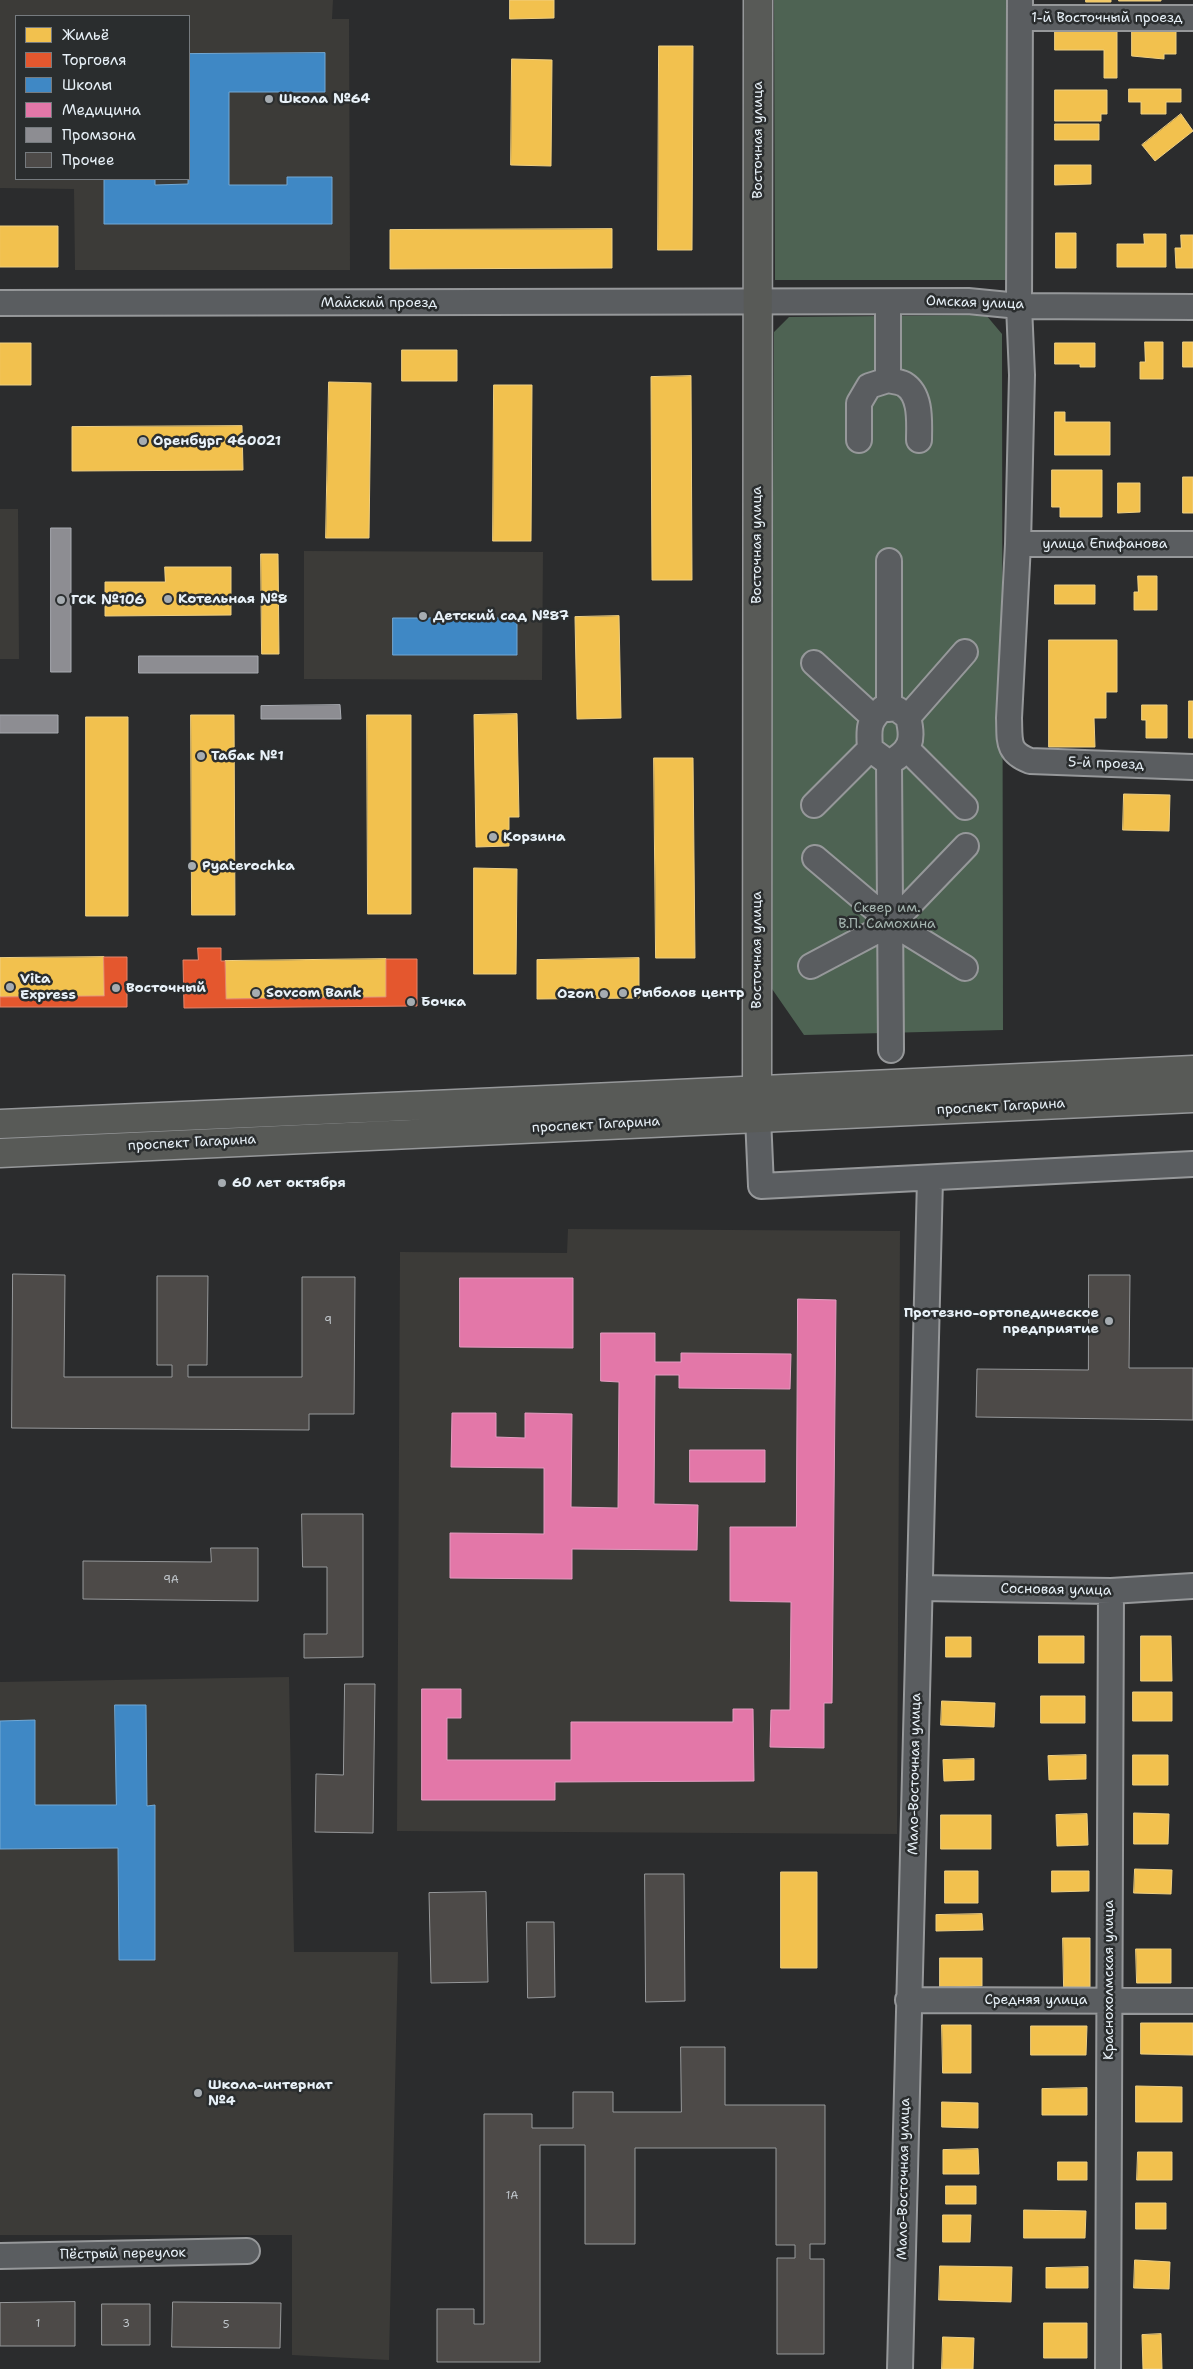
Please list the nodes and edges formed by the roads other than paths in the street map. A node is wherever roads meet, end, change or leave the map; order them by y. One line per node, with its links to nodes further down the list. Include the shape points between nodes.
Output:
1 (758, 0): 4 (main road, Восточная улица)
2 (1020, 9): 3 (street, 1-й Восточный проезд); 6 (street)
3 (1193, 18)
4 (758, 301): 5 (street, Майский проезд); 6 (street, Омская улица, via 968,301); 30 (main road, Восточная улица)
5 (0, 303)
6 (1019, 306): 8 (street, Омская улица); 12 (street, via 1022,375)
7 (888, 307): 9 (street)
8 (1193, 307)
9 (888, 380): 10 (street, via 869,386 859,403); 11 (street, via 904,384 913,394 919,413)
10 (859, 440)
11 (919, 440)
12 (1018, 544): 13 (street, улица Епифанова); 19 (street, 5-й проезд, via 1009,718 1013,751 1030,761)
13 (1193, 544)
14 (889, 561): 17 (street)
15 (965, 652): 17 (street)
16 (814, 663): 17 (street)
17 (890, 714): 18 (street, via 869,728); 18 (street, via 912,734)
18 (889, 754): 20 (street); 21 (street); 24 (street)
19 (1193, 767)
20 (814, 804)
21 (965, 807)
22 (966, 846): 24 (street)
23 (815, 858): 24 (street)
24 (892, 923): 25 (street); 26 (street); 27 (street)
25 (811, 966)
26 (965, 968)
27 (891, 1050)
28 (1193, 1070): 30 (main road, проспект Гагарина)
29 (1193, 1098): 30 (main road, проспект Гагарина)
30 (757, 1104): 31 (main road, проспект Гагарина); 32 (main road, проспект Гагарина); 34 (street, via 761,1186)
31 (0, 1124)
32 (0, 1153)
33 (1193, 1164): 34 (street)
34 (930, 1179): 36 (street, Мало-Восточная улица)
35 (1193, 1586): 37 (street, Сосновая улица)
36 (920, 1588): 37 (street, Сосновая улица); 38 (street, Мало-Восточная улица)
37 (1111, 1591): 39 (street, Краснохолмская улица)
38 (908, 2000): 39 (street, Средняя улица); 43 (street, Мало-Восточная улица)
39 (1109, 2000): 40 (street, Средняя улица); 44 (street, Краснохолмская улица)
40 (1193, 2001)
41 (247, 2251): 42 (street, Пёстрый переулок)
42 (0, 2256)
43 (900, 2369)
44 (1108, 2369)

